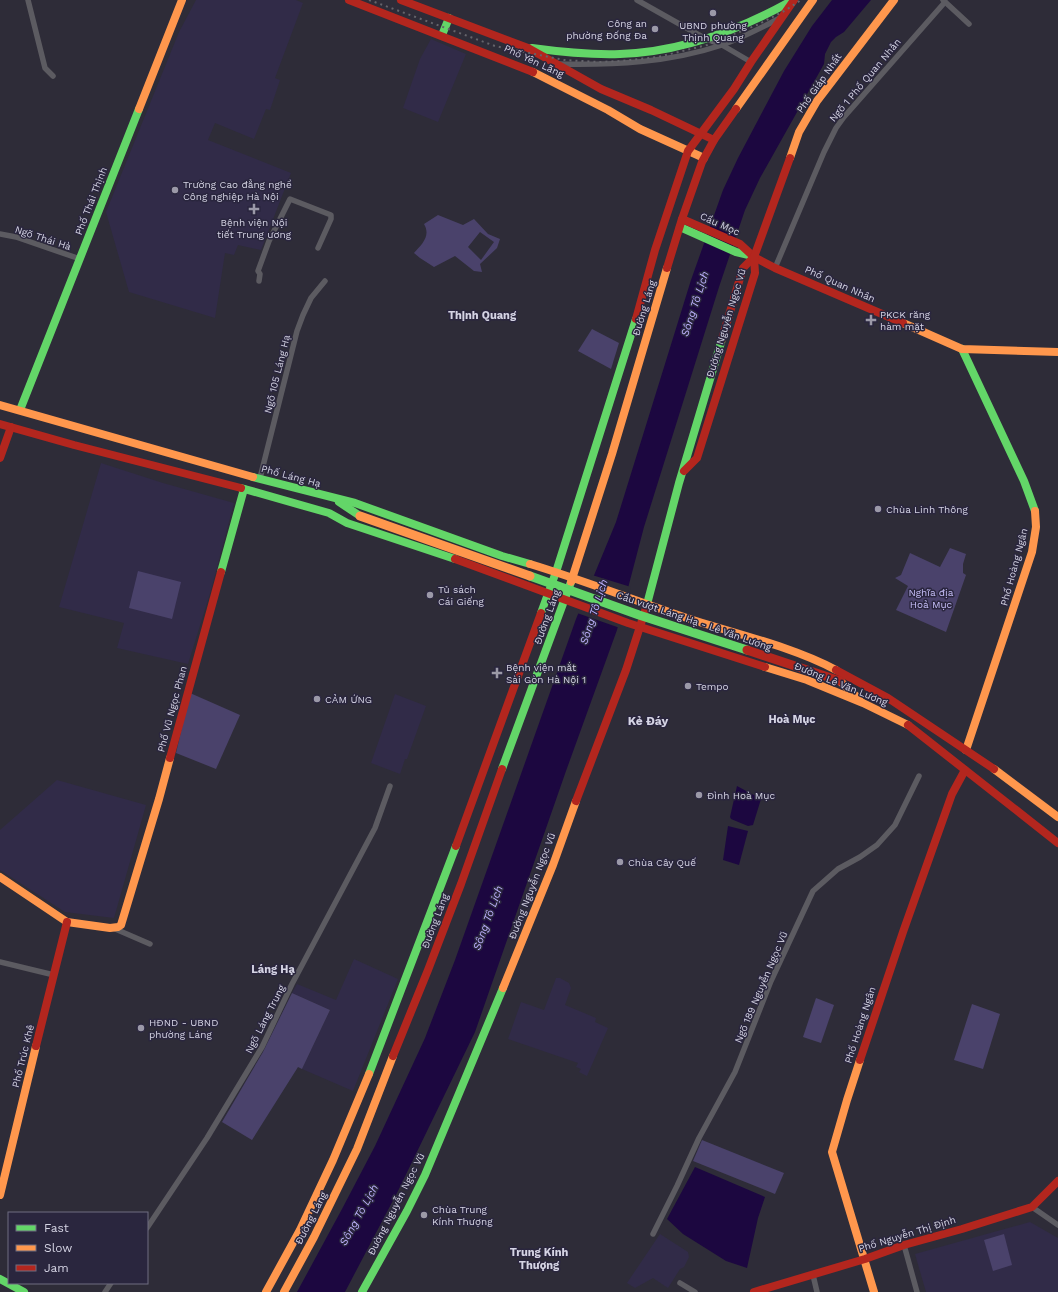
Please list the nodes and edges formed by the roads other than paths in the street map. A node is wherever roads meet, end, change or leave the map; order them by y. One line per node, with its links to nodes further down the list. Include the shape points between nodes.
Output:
1 (28, 0): 19 (street, via 45,68)
2 (182, 0): 29 (main road, Phố Thái Thịnh)
3 (348, 0): 13 (main road, Phố Yên Lãng)
4 (401, 0): 11 (main road, Phố Yên Lãng)
5 (637, 0): 14 (street)
6 (794, 0): 10 (main road, Đường Láng); 14 (main road, via 766,16)
7 (813, 0): 21 (main road, Đường Láng)
8 (894, 0): 28 (main road, Phố Giáp Nhất, via 817,101 799,132)
9 (944, 1): 12 (street); 30 (street, Ngõ 1 Phố Quan Nhân, via 836,128)
10 (782, 17): 15 (street); 17 (main road, Đường Láng)
11 (449, 18): 13 (main road); 16 (main road, Phố Yên Lãng)
12 (969, 24)
13 (442, 36): 22 (main road, Phố Yên Lãng, via 526,68 640,129)
14 (706, 39): 15 (street); 16 (main road, via 647,52 620,54)
15 (722, 45): 17 (street); 18 (street, via 674,57 633,63)
16 (528, 48): 18 (main road, Phố Yên Lãng)
17 (751, 62): 20 (main road, Đường Láng)
18 (559, 64): 20 (main road, Phố Yên Lãng, via 601,89)
19 (53, 76)
20 (701, 134): 21 (main road, Phố Yên Lãng); 22 (main road, Đường Láng)
21 (714, 140): 23 (main road, Đường Láng)
22 (688, 151): 23 (main road, Phố Yên Lãng); 33 (main road, Đường Láng, via 664,220)
23 (704, 158): 24 (main road, Đường Láng)
24 (685, 225): 27 (main road, Cầu Mọc); 34 (main road, Đường Láng)
25 (0, 234): 29 (street, Ngõ Thái Hà, via 16,237)
26 (318, 248): 31 (street, via 331,215 290,199 269,241 258,271)
27 (738, 248): 28 (main road, Phố Quan Nhân)
28 (754, 257): 30 (main road, Phố Quan Nhân); 55 (main road, Đường Nguyễn Ngọc Vũ, via 755,273 697,458 683,472)
29 (80, 260): 38 (main road, Phố Thái Thịnh)
30 (775, 268): 35 (main road, Phố Quan Nhân)
31 (259, 281)
32 (326, 281): 44 (street, Ngõ 105 Láng Hạ, via 311,298 297,331)
33 (638, 311): 34 (main road); 50 (main road, Đường Láng)
34 (653, 316): 52 (main road, Đường Láng)
35 (962, 349): 36 (main road, Phố Quan Nhân); 62 (main road, Phố Hoàng Ngân, via 1024,481 1036,516 1031,552)
36 (1058, 352)
37 (0, 405): 38 (main road, Phố Láng Hạ)
38 (20, 410): 41 (main road, Phố Láng Hạ)
39 (0, 424): 40 (main road)
40 (11, 427): 42 (main road); 43 (main road)
41 (149, 447): 43 (main road); 44 (main road, Phố Láng Hạ)
42 (0, 458)
43 (144, 464): 45 (main road)
44 (260, 478): 46 (main road, Phố Láng Hạ)
45 (244, 489): 47 (main road); 70 (main road, Phố Vũ Ngọc Phan, via 145,848 121,925)
46 (332, 498): 48 (main road, Cầu vượt Láng Hạ - Lê Văn Lương); 49 (main road, Phố Láng Hạ, via 355,503)
47 (329, 513): 48 (main road, Cầu vượt Láng Hạ - Lê Văn Lương); 51 (main road, via 347,523)
48 (360, 516): 59 (main road, Cầu vượt Láng Hạ - Lê Văn Lương, bridge, via 639,615)
49 (502, 556): 50 (main road, Phố Láng Hạ); 51 (main road)
50 (556, 572): 52 (main road, Phố Láng Hạ); 53 (main road, Đường Láng)
51 (495, 574): 53 (main road)
52 (573, 578): 54 (main road, Đường Láng); 55 (main road, Đường Lê Văn Lương)
53 (548, 594): 54 (main road); 73 (main road, Đường Láng)
54 (565, 600): 57 (main road, Đường Lê Văn Lương); 74 (main road, Đường Láng)
55 (647, 604): 56 (main road, Đường Lê Văn Lương); 57 (main road, Đường Nguyễn Ngọc Vũ)
56 (694, 620): 58 (main road); 60 (main road, Đường Lê Văn Lương, via 826,665)
57 (640, 626): 58 (main road, Đường Lê Văn Lương); 90 (main road, Đường Nguyễn Ngọc Vũ, via 626,670 552,865 468,1072 425,1175)
58 (687, 642): 61 (main road, Đường Lê Văn Lương, via 806,680)
59 (840, 681): 60 (main road, Cầu vượt Láng Hạ - Lê Văn Lương); 61 (main road, Cầu vượt Láng Hạ - Lê Văn Lương)
60 (869, 688): 62 (main road, Đường Lê Văn Lương, via 908,710)
61 (863, 703): 63 (main road, Đường Lê Văn Lương, via 907,724)
62 (966, 750): 66 (main road, Đường Lê Văn Lương)
63 (965, 770): 67 (main road, Đường Lê Văn Lương); 83 (main road, Phố Hoàng Ngân, via 952,794 903,932 832,1152)
64 (920, 776): 81 (street, Ngõ 189 Nguyễn Ngọc Vũ, via 895,825 877,845 838,869 813,891 771,981 735,1072)
65 (390, 786): 80 (street, Ngõ Láng Trung, via 375,828 292,984 262,1047)
66 (1058, 817)
67 (1058, 843)
68 (0, 877): 69 (main road)
69 (67, 922): 70 (main road); 75 (main road, Phố Trúc Khê)
70 (113, 928): 71 (street)
71 (150, 944)
72 (0, 962): 75 (street)
73 (411, 965): 74 (main road); 88 (main road, Đường Láng, via 333,1160 300,1230)
74 (428, 970): 89 (main road, Đường Láng, via 357,1149)
75 (54, 975): 77 (main road, Phố Trúc Khê)
76 (1058, 1181): 78 (main road, Phố Nguyễn Thị Định)
77 (0, 1196)
78 (1032, 1207): 79 (street); 82 (main road, Phố Nguyễn Thị Định)
79 (1058, 1225)
80 (148, 1226)
81 (652, 1234)
82 (904, 1245): 83 (main road, Phố Nguyễn Thị Định); 95 (street)
83 (865, 1259): 84 (main road, Phố Nguyễn Thị Định); 94 (main road, Phố Hoàng Ngân)
84 (812, 1275): 92 (main road, Phố Nguyễn Thị Định); 93 (street)
85 (680, 1283): 91 (street)
86 (9, 1284): 87 (main road)
87 (24, 1292)
88 (266, 1292)
89 (284, 1292)
90 (362, 1292)
91 (694, 1292)
92 (754, 1292)
93 (817, 1292)
94 (874, 1292)
95 (918, 1292)

